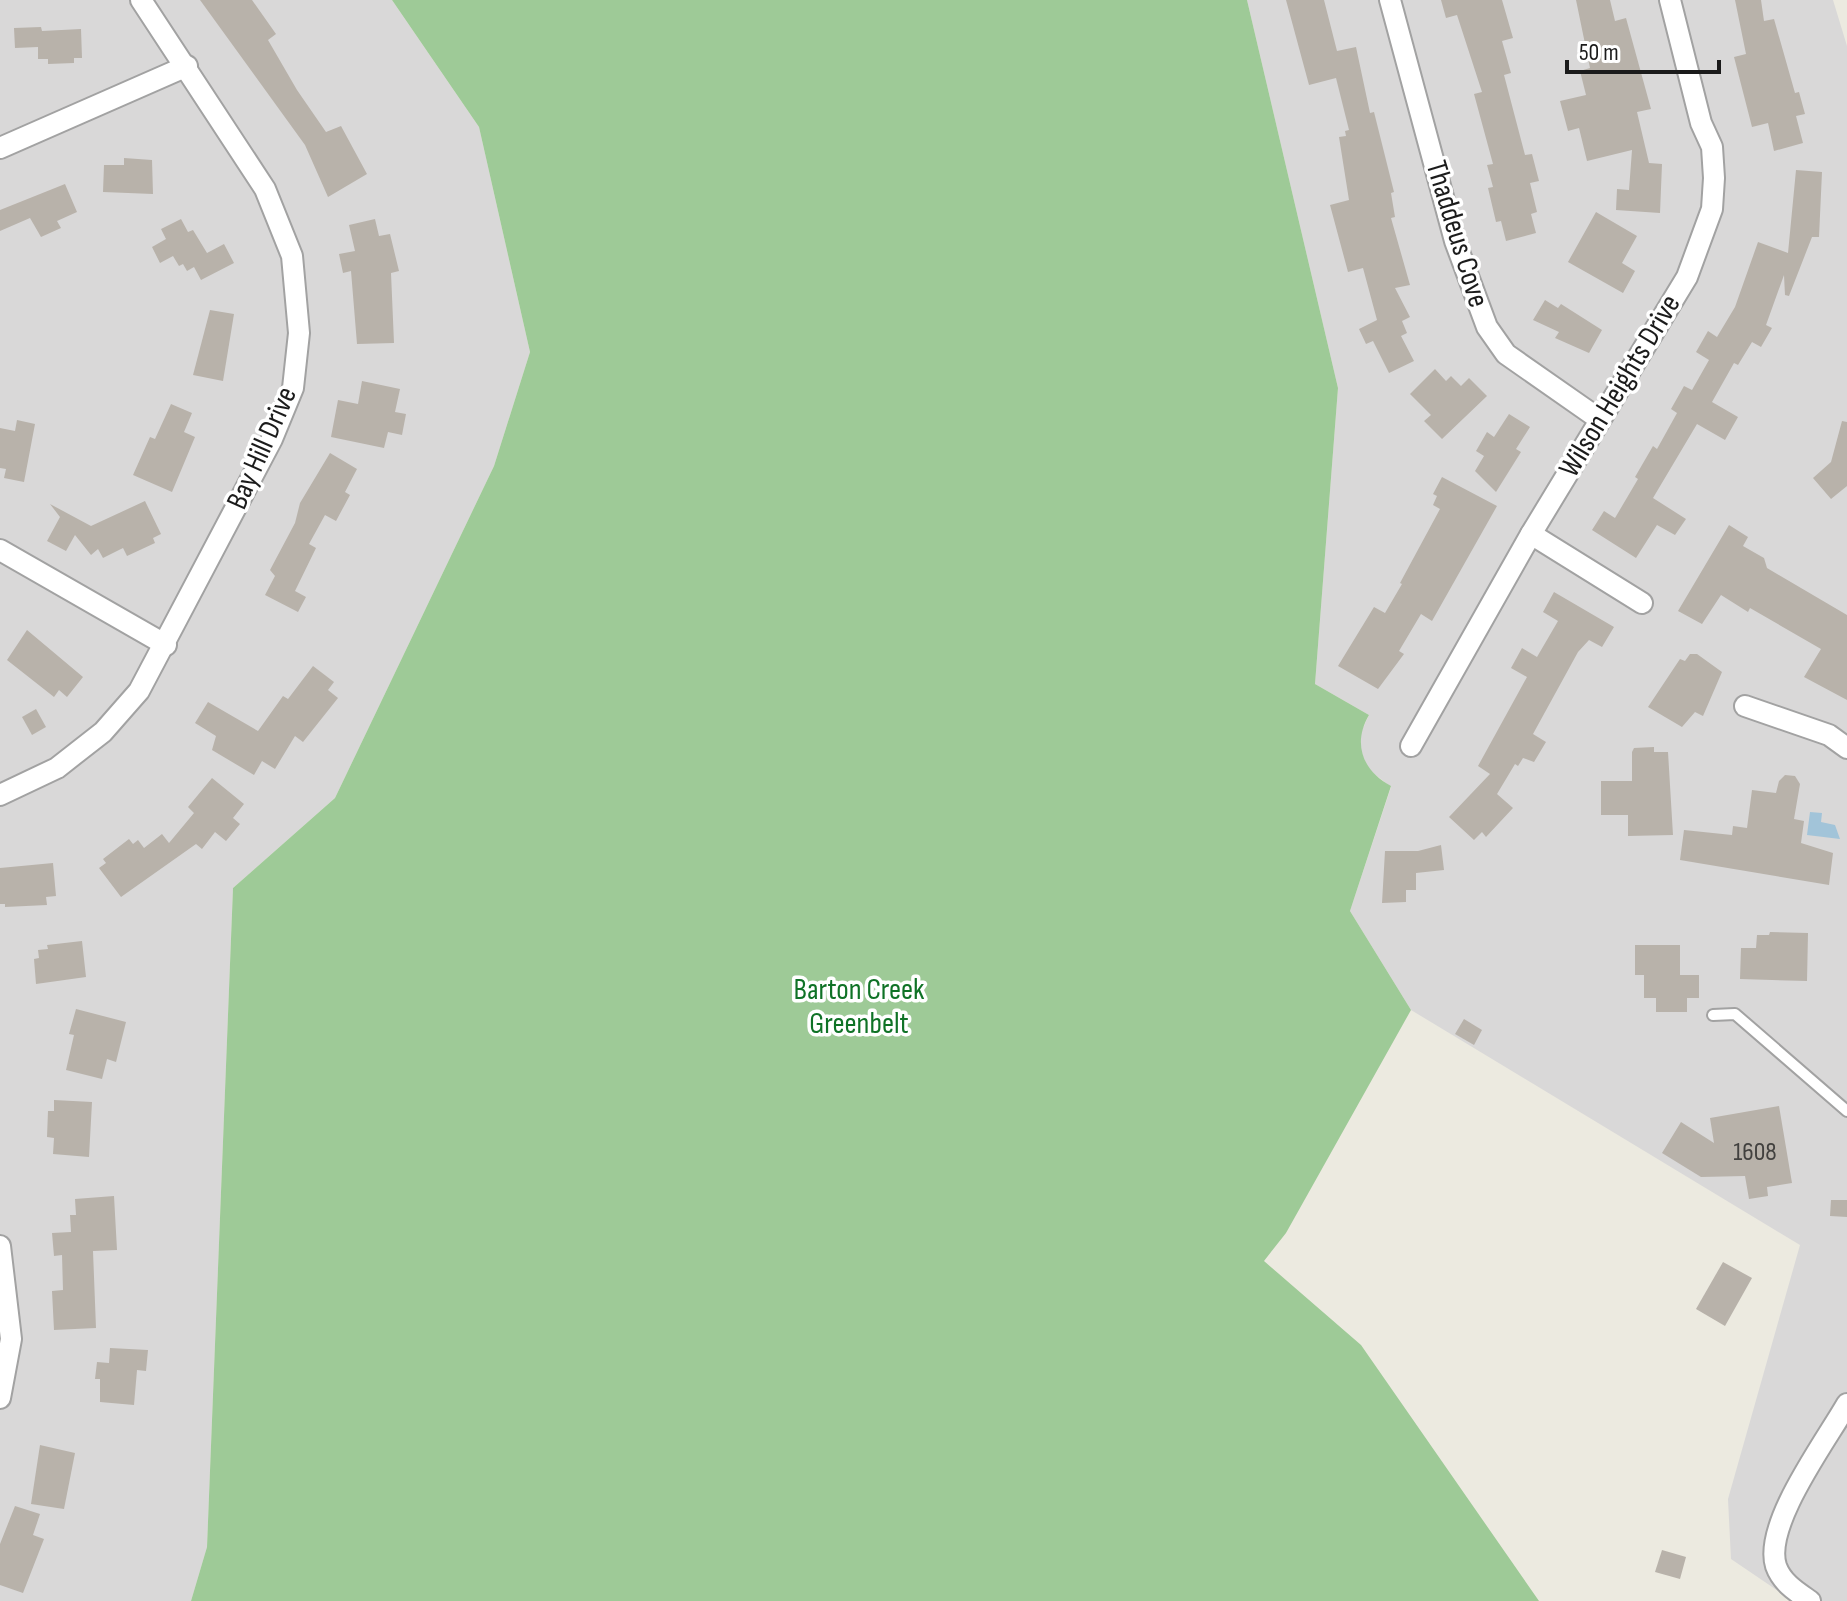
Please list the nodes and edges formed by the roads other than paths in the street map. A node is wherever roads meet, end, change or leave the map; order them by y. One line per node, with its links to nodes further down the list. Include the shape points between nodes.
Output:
1 (141, 0): 4 (street, Bay Hill Drive)
2 (1390, 0): 6 (street, Thaddeus Cove, via 1455,241 1487,327 1506,354)
3 (1670, 0): 6 (street, Wilson Heights Drive, via 1712,147 1712,209 1687,277)
4 (187, 66): 5 (street); 10 (street, Bay Hill Drive, via 265,189 292,256 299,333 293,388 272,439)
5 (0, 148)
6 (1599, 419): 7 (street, Wilson Heights Drive)
7 (1531, 534): 9 (street); 12 (street, Wilson Heights Drive)
8 (0, 550): 10 (street)
9 (1642, 603)
10 (166, 645): 14 (street, Bay Hill Drive, via 139,691 103,732 57,768)
11 (1745, 706): 13 (street, via 1829,735)
12 (1411, 746)
13 (1847, 748)
14 (0, 795)
15 (1713, 1015): 16 (lane, via 1735,1014)
16 (1847, 1111)
17 (0, 1246): 18 (street, via 11,1339)
18 (0, 1398)
19 (1847, 1404): 20 (street, via 1782,1520 1774,1550 1790,1587)
20 (1810, 1601)

